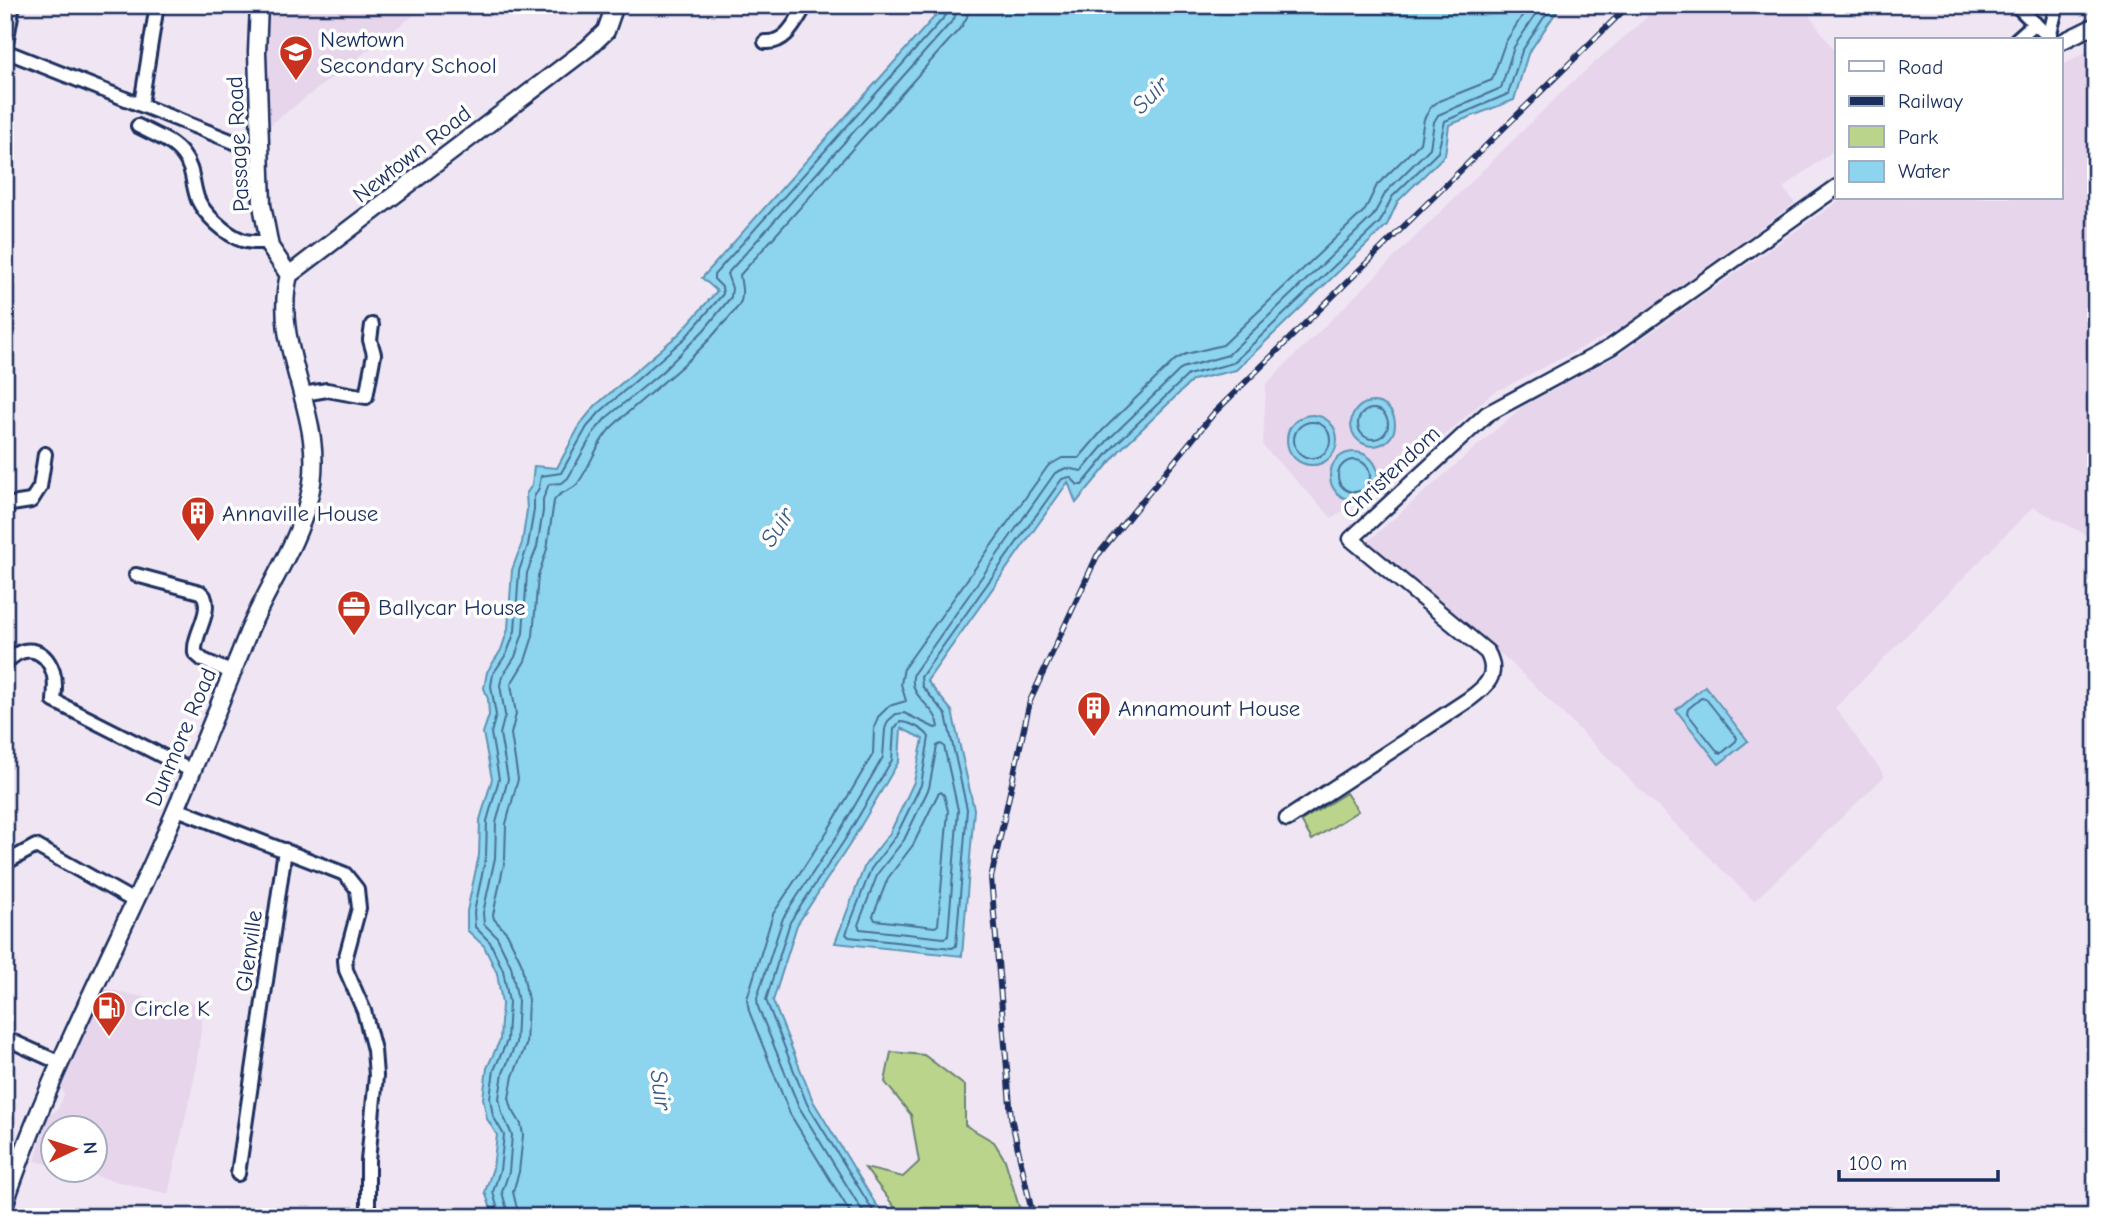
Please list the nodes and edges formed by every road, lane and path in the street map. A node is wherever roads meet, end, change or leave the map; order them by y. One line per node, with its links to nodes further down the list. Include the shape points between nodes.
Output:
1 (13, 5): 15 (street)
2 (157, 5): 16 (street)
3 (259, 5): 18 (main road, Passage Road)
4 (615, 5): 21 (main road, Newtown Road, via 606,31 588,48)
5 (806, 5): 14 (street, via 784,37)
6 (2016, 5): 8 (street)
7 (2057, 5): 12 (street)
8 (2035, 23): 10 (street); 11 (street)
9 (2096, 25): 13 (street)
10 (2018, 38)
11 (2052, 38)
12 (2054, 38)
13 (2060, 38)
14 (765, 42)
15 (5, 50): 16 (street)
16 (141, 104): 18 (street)
17 (138, 125): 20 (street, via 182,153 190,165 198,200 227,231 238,239)
18 (259, 152): 20 (main road, Passage Road)
19 (1835, 188): 31 (street, Christendom, via 1611,347 1487,414 1351,539 1487,652 1492,661 1491,677 1468,700)
20 (268, 242): 21 (main road, Passage Road)
21 (289, 275): 23 (main road, Dunmore Road, via 285,325)
22 (372, 326): 23 (street, via 374,354 366,397 327,390)
23 (303, 394): 28 (main road, Dunmore Road, via 315,452 309,499 297,536 257,612)
24 (45, 454): 25 (street, via 40,487 31,501)
25 (5, 505)
26 (136, 575): 28 (street, via 205,596 195,653)
27 (5, 664): 29 (street, via 20,651 38,653 53,671 54,701)
28 (233, 673): 29 (main road, Dunmore Road)
29 (192, 771): 30 (main road, Dunmore Road)
30 (177, 809): 32 (street); 34 (main road, Dunmore Road)
31 (1287, 819)
32 (285, 850): 37 (street, Glenville); 39 (street, via 345,874 357,889 359,908 345,960 374,1050)
33 (5, 863): 34 (street, via 36,846)
34 (134, 901): 36 (main road, Dunmore Road)
35 (5, 1038): 36 (street)
36 (60, 1063): 38 (main road, Dunmore Road)
37 (238, 1174)
38 (5, 1202)
39 (368, 1217)

